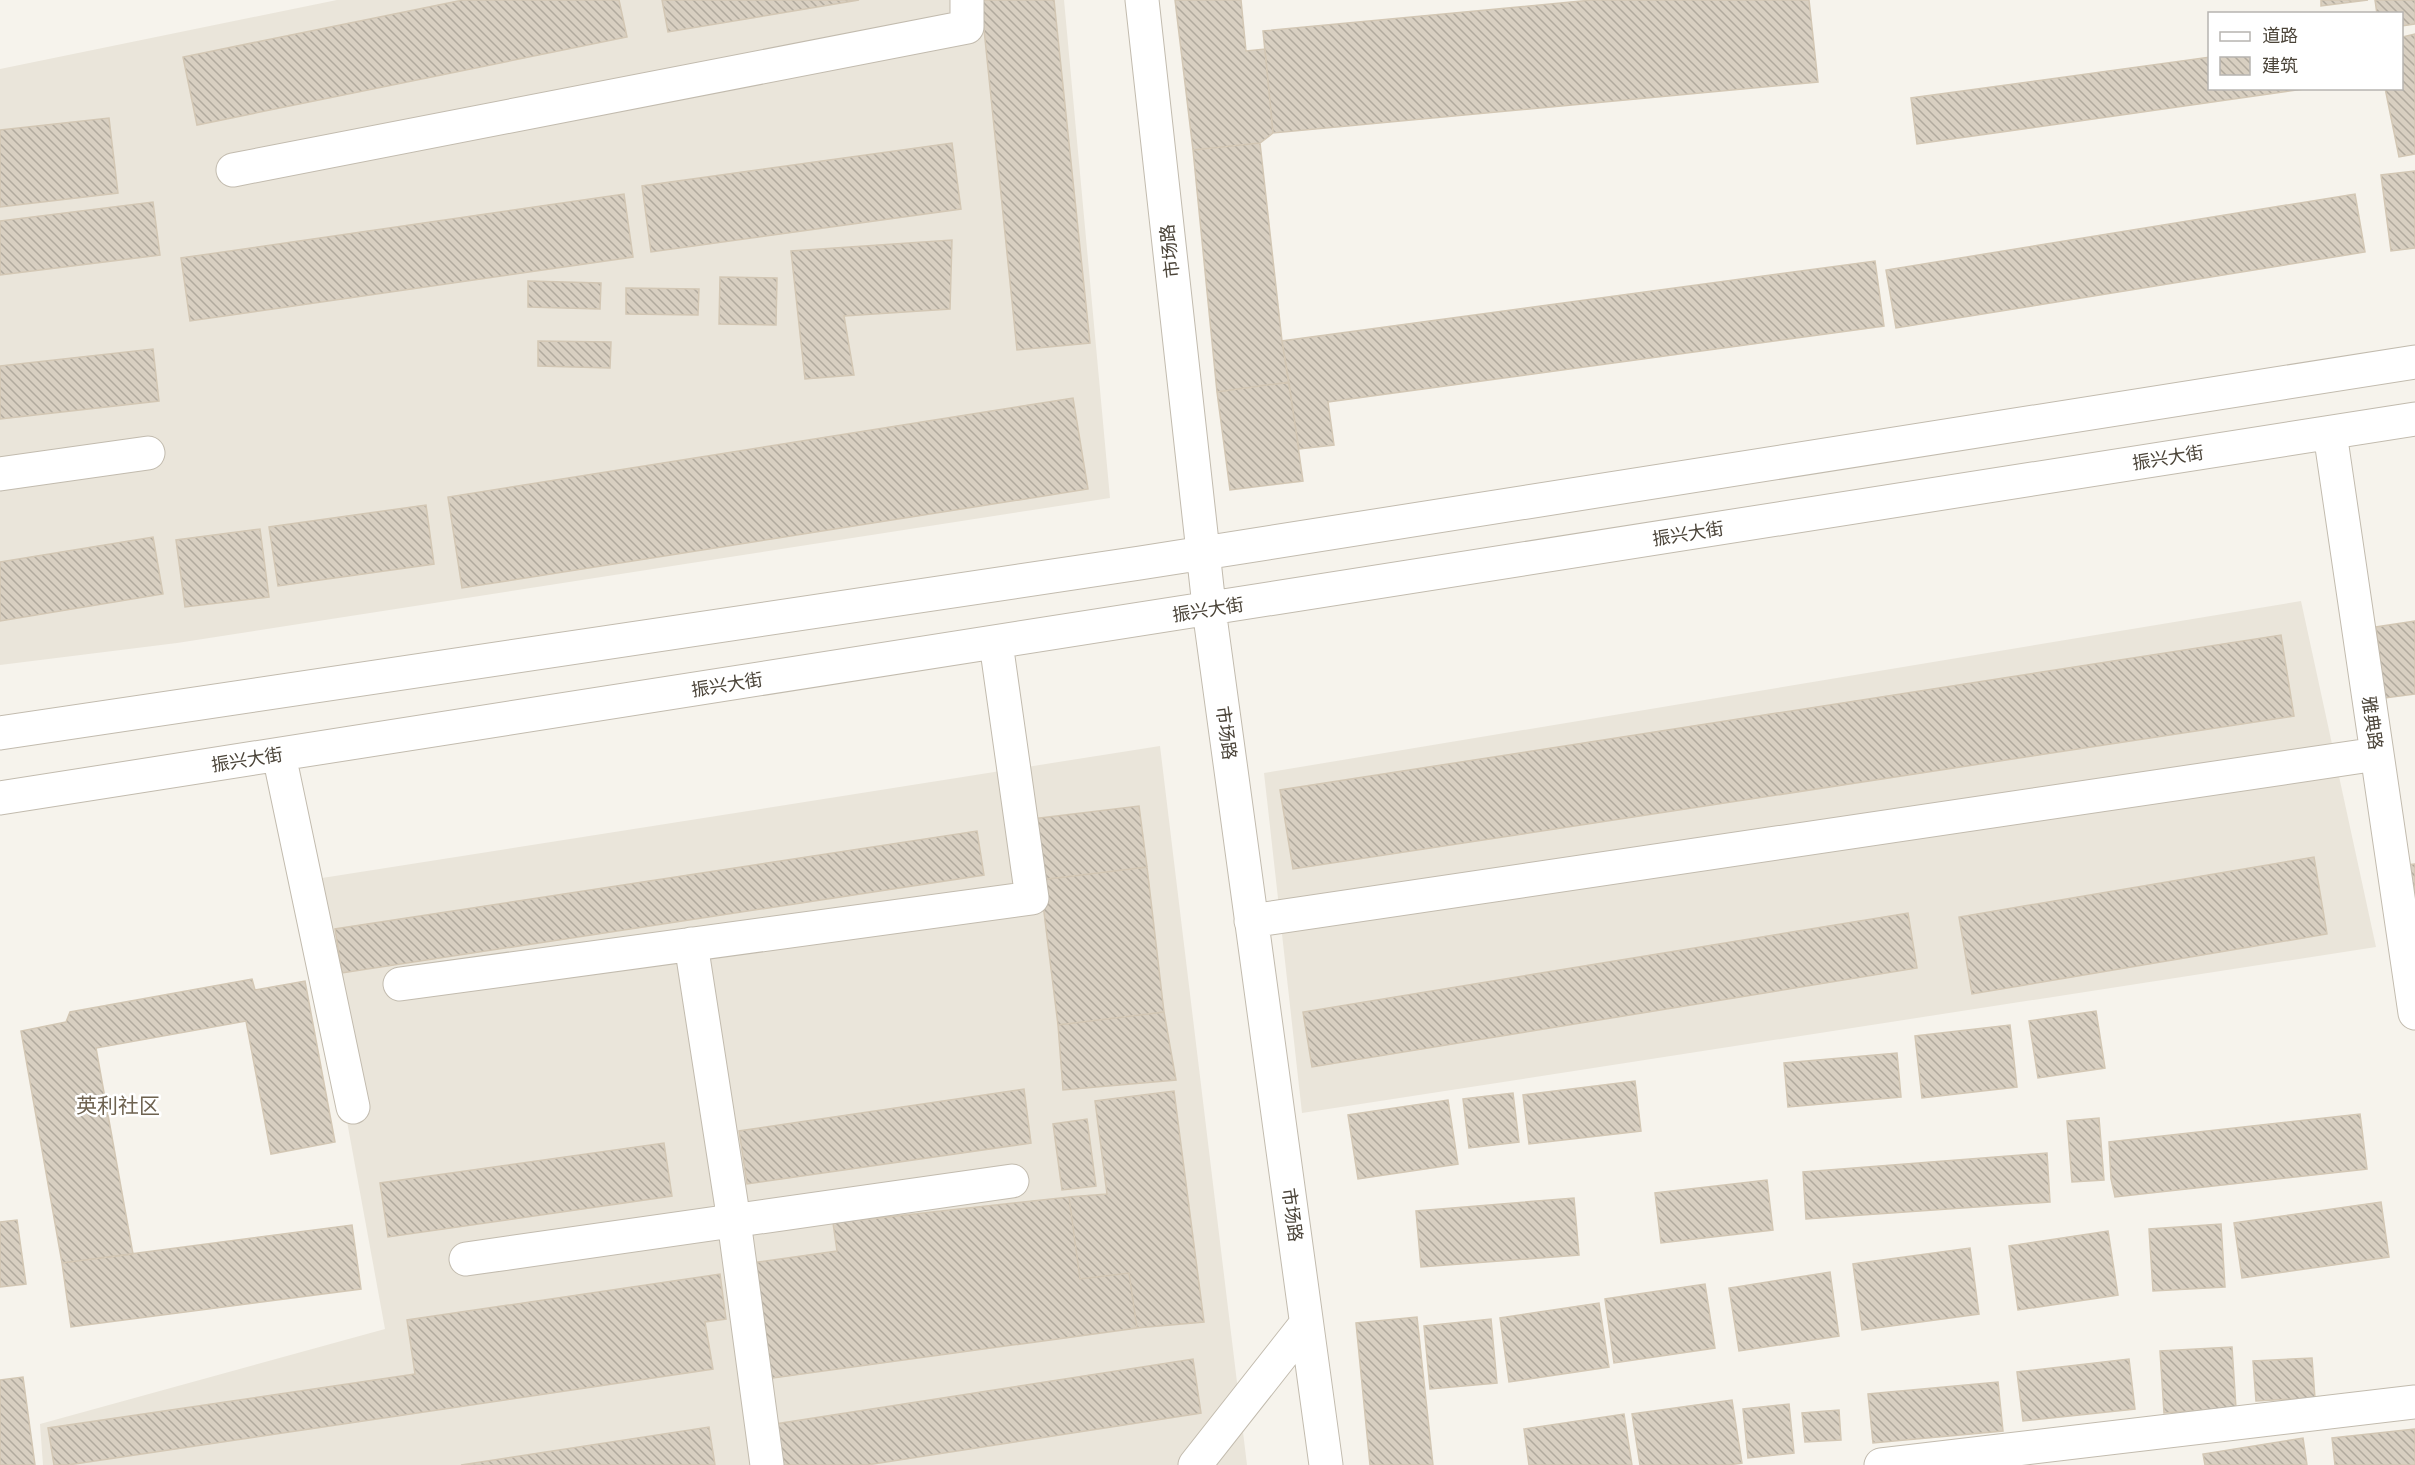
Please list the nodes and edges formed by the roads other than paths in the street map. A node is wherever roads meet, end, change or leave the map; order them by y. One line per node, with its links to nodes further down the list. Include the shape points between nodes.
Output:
1 (967, 0): 3 (street, via 967,27)
2 (1142, 0): 9 (street, 市场路)
3 (233, 170)
4 (2415, 362): 9 (street)
5 (2415, 419): 6 (street, 振兴大街)
6 (2330, 433): 10 (street, 振兴大街); 13 (street, 雅典路)
7 (148, 453): 8 (street)
8 (0, 474)
9 (1203, 553): 10 (street, 市场路); 12 (street)
10 (1209, 610): 11 (street, 振兴大街); 16 (street, 市场路)
11 (996, 643): 14 (street, 振兴大街); 17 (street, via 1032,898)
12 (0, 733)
13 (2377, 754): 16 (street); 19 (street, 雅典路)
14 (279, 755): 15 (street, 振兴大街); 20 (street)
15 (0, 798)
16 (1251, 921): 24 (street, 市场路)
17 (691, 944): 18 (street); 22 (street)
18 (400, 984)
19 (2415, 1013)
20 (352, 1107)
21 (1012, 1181): 22 (street)
22 (734, 1221): 23 (street); 26 (street)
23 (466, 1259)
24 (1306, 1324): 27 (street); 28 (street, 市场路)
25 (2415, 1402): 29 (street)
26 (767, 1465)
27 (1195, 1465)
28 (1326, 1465)
29 (1881, 1465)

